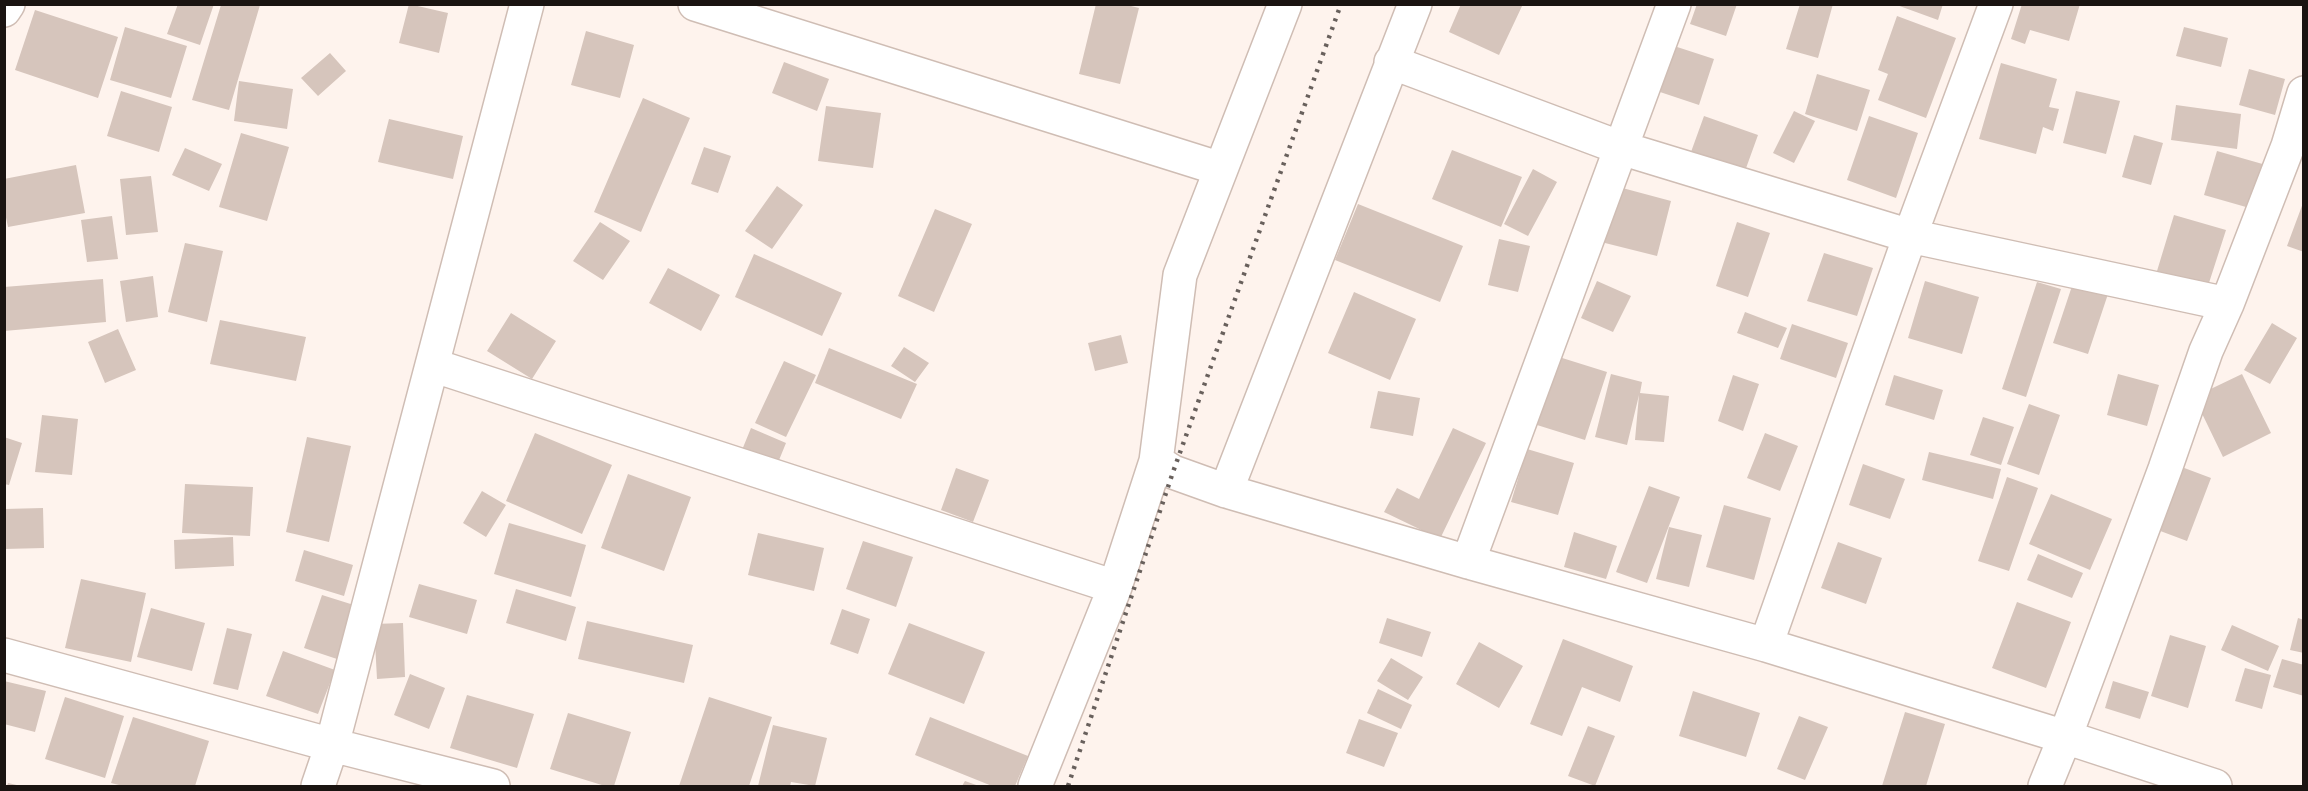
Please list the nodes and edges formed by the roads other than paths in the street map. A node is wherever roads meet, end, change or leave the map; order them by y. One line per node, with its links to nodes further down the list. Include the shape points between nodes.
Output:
1 (8, 4): 8 (street)
2 (527, 4): 15 (street)
3 (695, 4): 12 (street)
4 (1285, 4): 12 (street)
5 (1415, 4): 9 (street)
6 (1674, 4): 11 (street)
7 (1996, 4): 13 (street)
8 (4, 10)
9 (1392, 62): 11 (street); 17 (street)
10 (2304, 93): 14 (street)
11 (1621, 148): 13 (street); 18 (street)
12 (1221, 169): 16 (street, via 1180,275)
13 (1910, 236): 14 (street); 20 (street)
14 (2228, 303): 22 (street, via 2206,351)
15 (432, 365): 19 (street); 23 (street)
16 (1156, 461): 17 (street, via 1173,472); 19 (street)
17 (1226, 491): 18 (street)
18 (1468, 562): 20 (street)
19 (1115, 587): 26 (street)
20 (1766, 645): 22 (street)
21 (4, 655): 23 (street)
22 (2065, 737): 27 (street); 28 (street)
23 (332, 745): 24 (street); 25 (street)
24 (318, 786)
25 (493, 786)
26 (1035, 786)
27 (2045, 786)
28 (2215, 786)

